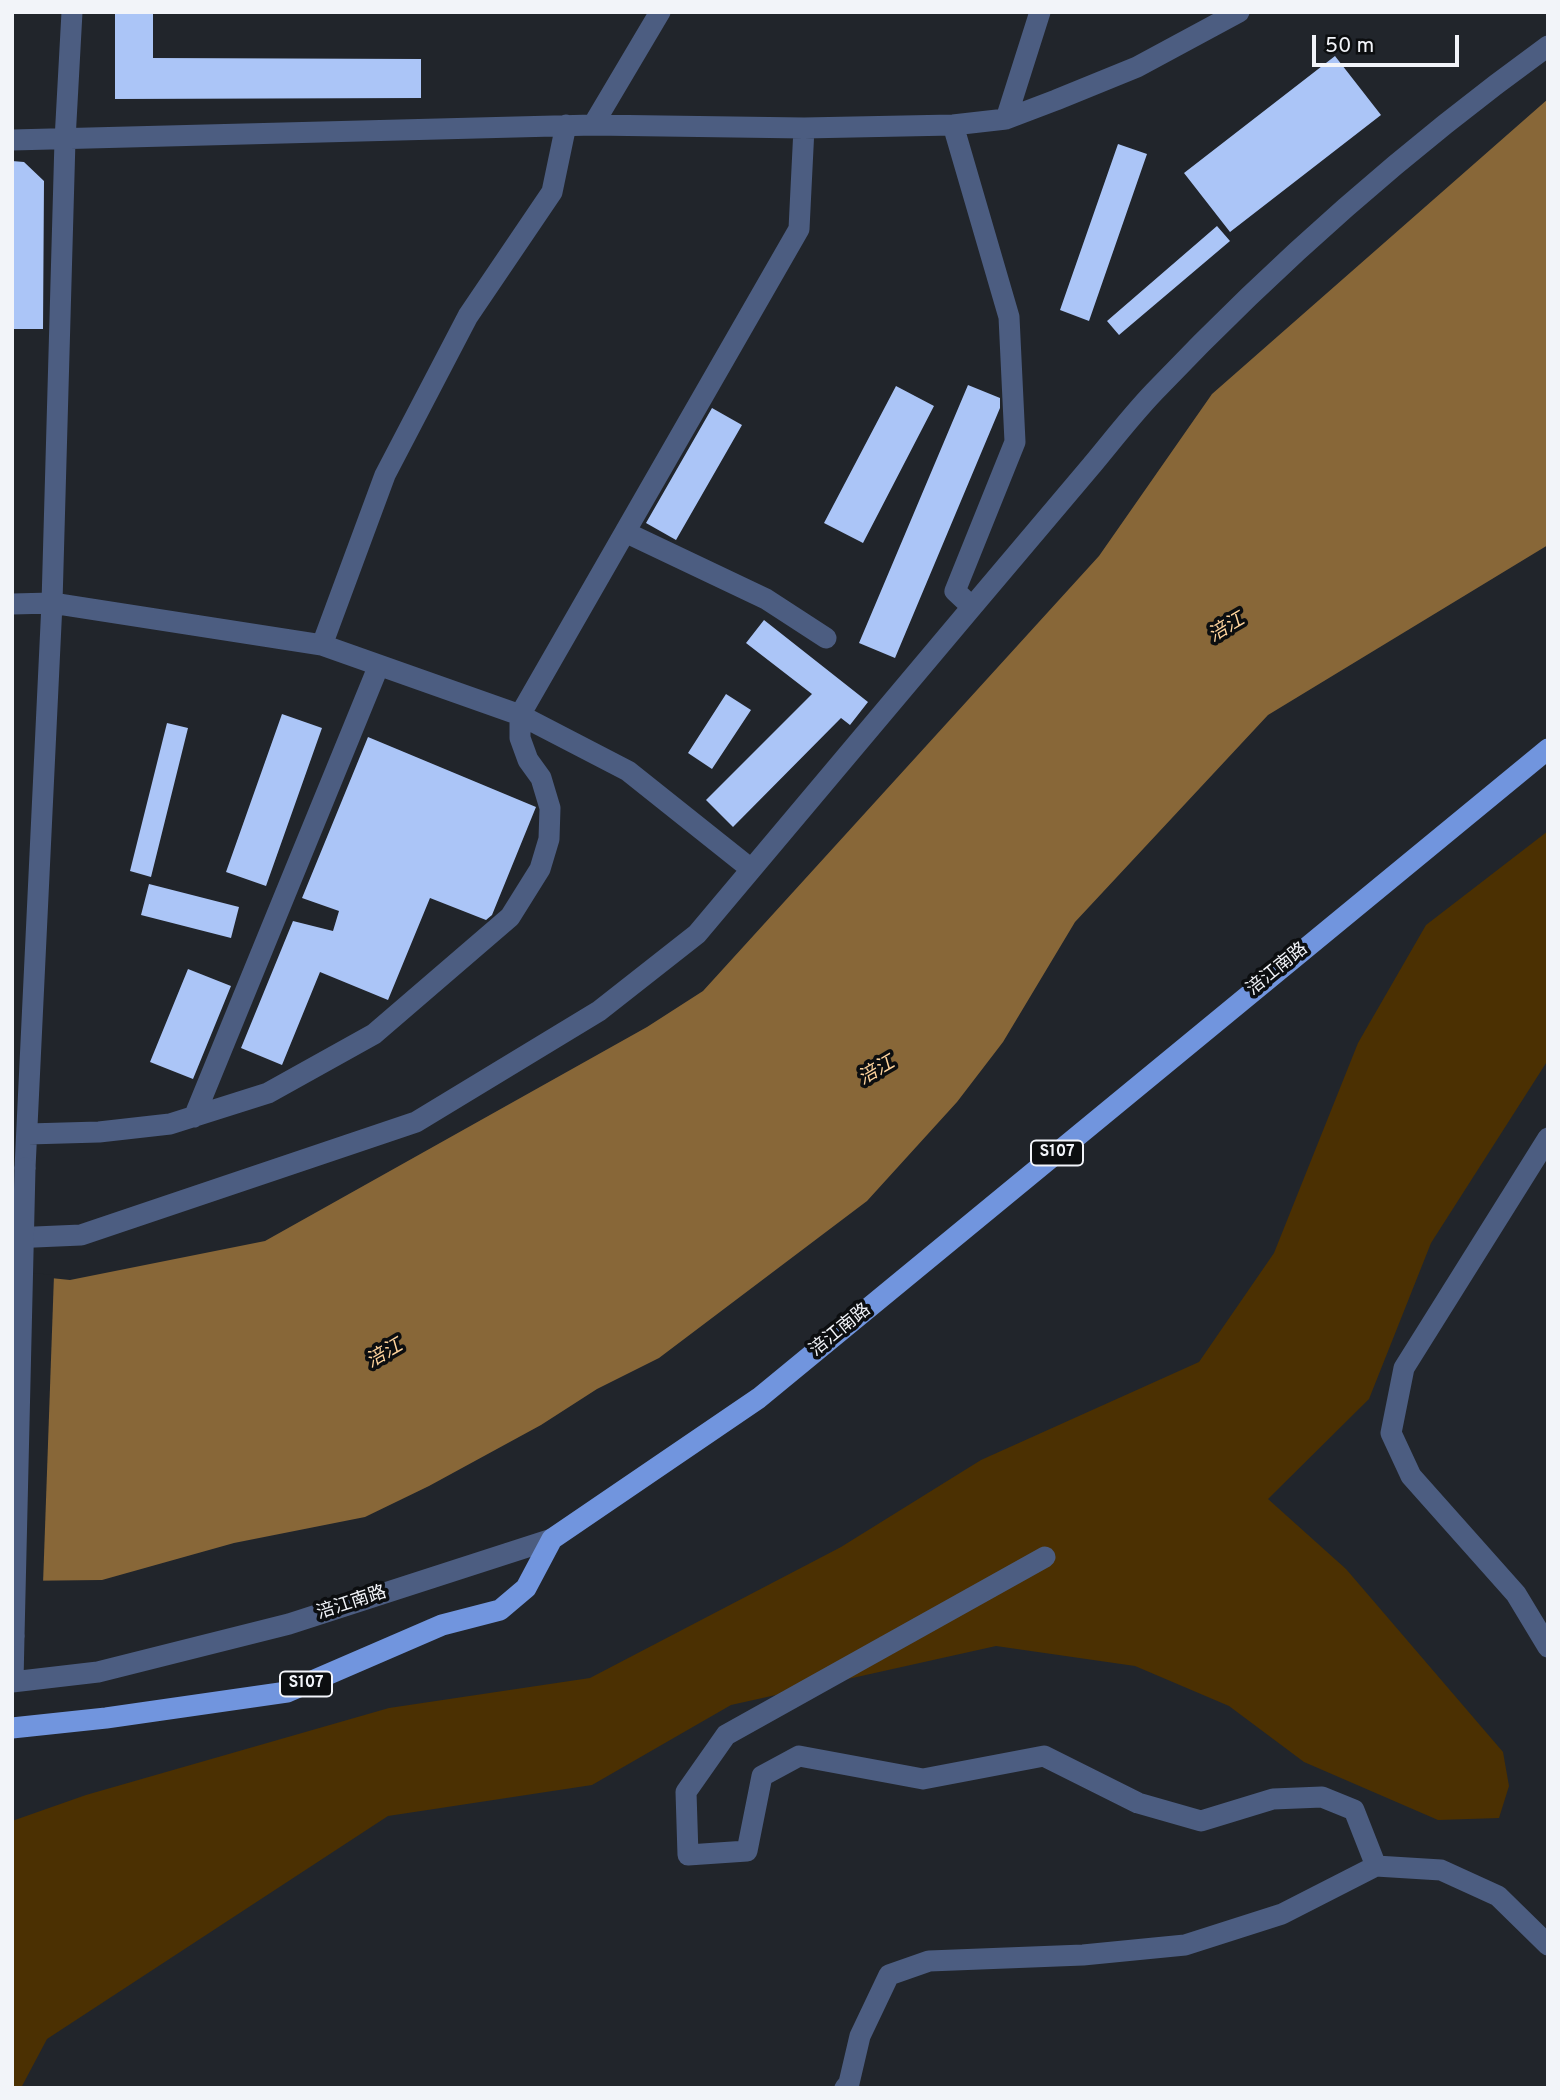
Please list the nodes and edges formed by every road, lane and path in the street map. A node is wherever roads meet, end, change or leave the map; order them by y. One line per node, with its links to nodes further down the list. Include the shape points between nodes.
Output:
1 (72, 12): 12 (street)
2 (660, 12): 7 (street)
3 (1040, 12): 6 (street)
4 (1239, 12): 6 (street, via 1137,67)
5 (1548, 46): 16 (street, via 1396,166 1211,334 1152,394)
6 (1006, 119): 9 (street)
7 (593, 124): 8 (street); 10 (street)
8 (566, 125): 12 (street); 18 (street, via 552,192 468,316 385,475)
9 (953, 125): 10 (street); 16 (street, via 1009,317 1015,442 955,591)
10 (804, 128): 13 (street, via 799,229)
11 (12, 140): 12 (street)
12 (65, 140): 14 (street)
13 (625, 532): 17 (street, via 766,598); 20 (street)
14 (52, 603): 15 (street); 18 (street); 24 (street)
15 (12, 604)
16 (972, 607): 22 (street)
17 (826, 638)
18 (322, 645): 19 (street)
19 (379, 665): 20 (street); 23 (street)
20 (520, 715): 22 (street, via 628,771); 23 (street, via 520,738 541,778 550,808 549,839 540,869 510,917 374,1034 268,1093)
21 (1548, 749): 27 (main road, 涪江南路 / S107, via 759,1398)
22 (751, 869): 26 (street, via 697,934 599,1011 416,1122 81,1235)
23 (194, 1117): 24 (street, via 99,1132)
24 (28, 1134): 30 (street, bridge)
25 (1548, 1138): 29 (street, via 1404,1368 1391,1433 1411,1476 1516,1594)
26 (12, 1238)
27 (552, 1539): 30 (street, 涪江南路, via 289,1624 98,1672); 31 (main road, S107, via 526,1588 500,1610 442,1625 288,1692)
28 (1045, 1556): 32 (street, via 726,1735 686,1792 688,1855 747,1851 762,1776 799,1756 923,1779 1044,1756 1138,1803 1201,1821 1273,1799 1322,1797 1354,1810)
29 (1548, 1647)
30 (13, 1682)
31 (12, 1728)
32 (1376, 1866): 33 (street, via 1441,1870 1498,1896); 34 (street, via 1282,1914 1185,1945 1083,1955 929,1961 889,1975 860,2036)
33 (1548, 1945)
34 (845, 2088)

